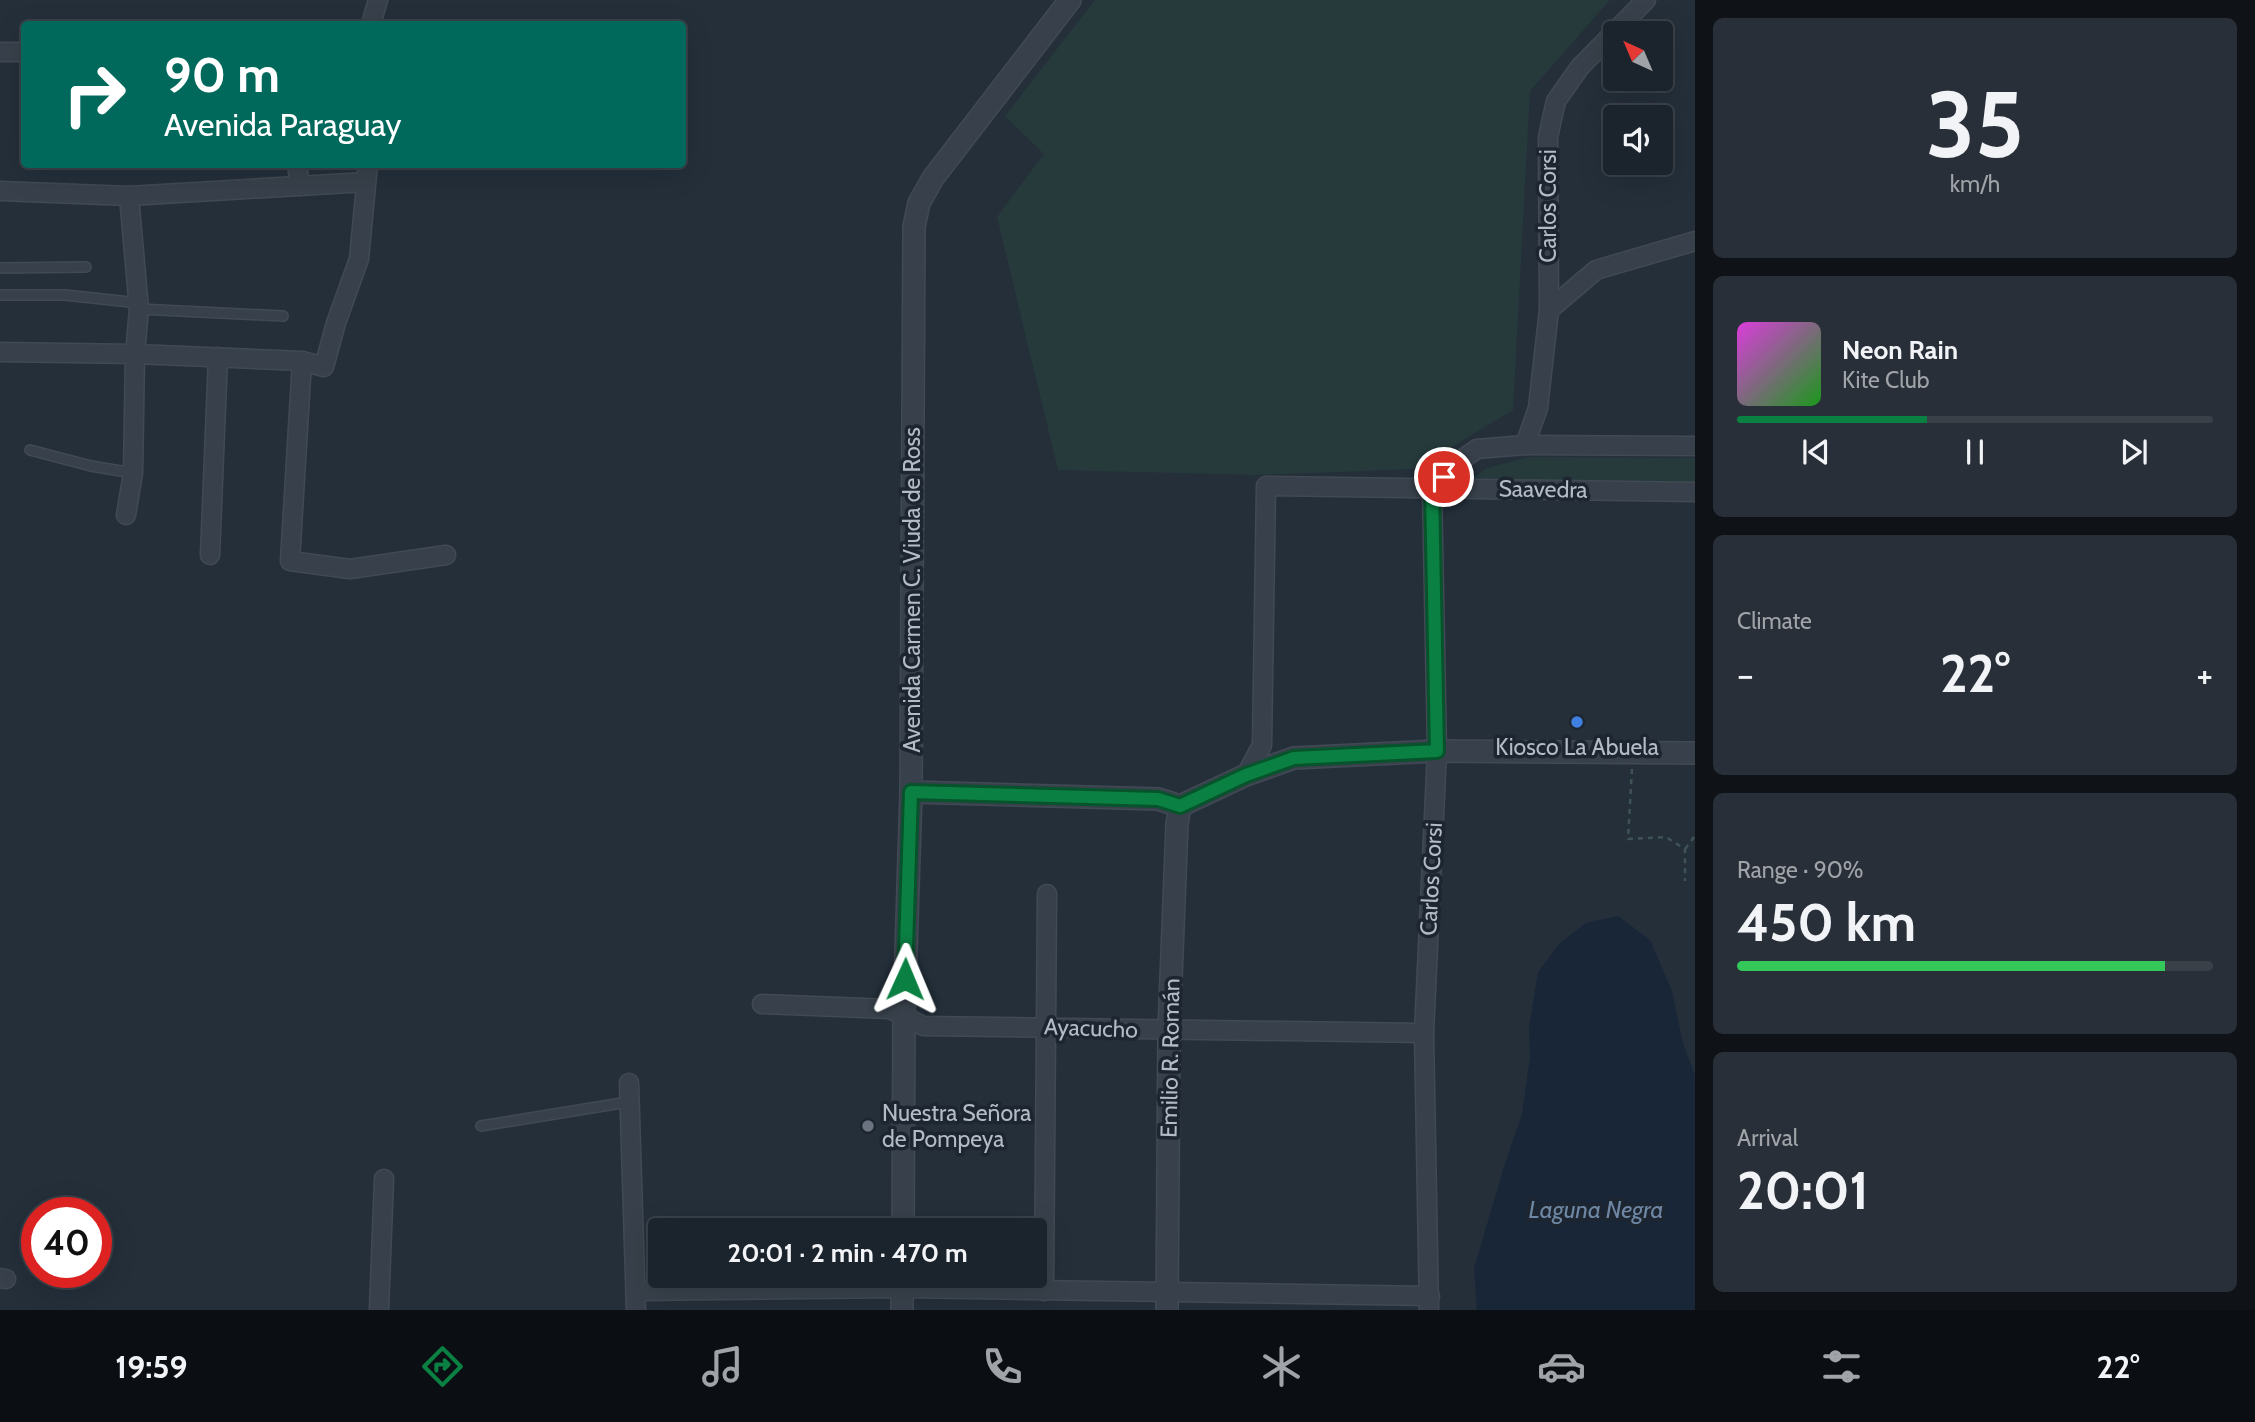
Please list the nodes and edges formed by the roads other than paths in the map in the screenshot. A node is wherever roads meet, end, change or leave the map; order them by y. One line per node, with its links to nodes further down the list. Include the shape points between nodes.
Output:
1 (377, 0): 4 (street)
2 (1070, 0): 35 (street, Avenida Carmen C. Viuda de Ross, via 933,178 919,203 914,227)
3 (1646, 0): 17 (street, Carlos Corsi, via 1580,67 1556,102 1548,137)
4 (372, 21)
5 (0, 52): 6 (street)
6 (21, 52)
7 (298, 168): 9 (street)
8 (367, 173): 9 (street); 22 (street, via 359,259 324,367)
9 (300, 186): 11 (street)
10 (0, 191): 11 (street)
11 (129, 196): 16 (street)
12 (1695, 241): 17 (street, via 1595,270)
13 (86, 267): 14 (lane)
14 (0, 268)
15 (0, 295): 16 (lane, via 117,300)
16 (139, 309): 18 (lane); 20 (street)
17 (1549, 310): 23 (street, Carlos Corsi, via 1538,408)
18 (283, 316)
19 (0, 352): 20 (street)
20 (135, 354): 21 (street); 26 (street)
21 (218, 357): 22 (street); 30 (street)
22 (302, 360): 31 (street, via 290,561 350,569)
23 (1525, 445): 24 (street, Saavedra); 27 (street, Saavedra, via 1477,449)
24 (1695, 446)
25 (30, 450): 26 (lane)
26 (133, 473): 29 (street)
27 (1432, 488): 28 (street, Saavedra); 32 (street, Carlos Corsi); 34 (street, Saavedra, via 1266,486 1262,745)
28 (1695, 492)
29 (126, 515)
30 (210, 555)
31 (446, 555)
32 (1437, 751): 33 (street); 34 (street, via 1294,758); 42 (street, Carlos Corsi)
33 (1695, 753)
34 (1246, 775): 36 (street)
35 (911, 792): 36 (street, via 1158,799); 39 (street, Avenida Carmen C. Viuda de Ross)
36 (1180, 806): 41 (street, Emilio R. Román)
37 (1047, 894): 40 (street)
38 (762, 1004): 39 (street, Ayacucho, via 890,1009)
39 (904, 1016): 40 (street, Ayacucho, via 923,1026); 47 (street, Avenida Carmen C. Viuda de Ross)
40 (1047, 1027): 41 (street, Ayacucho); 52 (street)
41 (1170, 1030): 42 (street, Ayacucho); 53 (street, Emilio R. Román)
42 (1424, 1033): 54 (street, Carlos Corsi)
43 (629, 1083): 44 (street)
44 (628, 1102): 45 (lane); 51 (street)
45 (481, 1126)
46 (384, 1179): 55 (street)
47 (903, 1218)
48 (725, 1288): 51 (street)
49 (902, 1288): 57 (street)
50 (997, 1288): 52 (street)
51 (637, 1291): 56 (street)
52 (1044, 1291): 53 (street)
53 (1167, 1301): 54 (street)
54 (1429, 1303)
55 (379, 1310)
56 (636, 1310)
57 (902, 1310)

